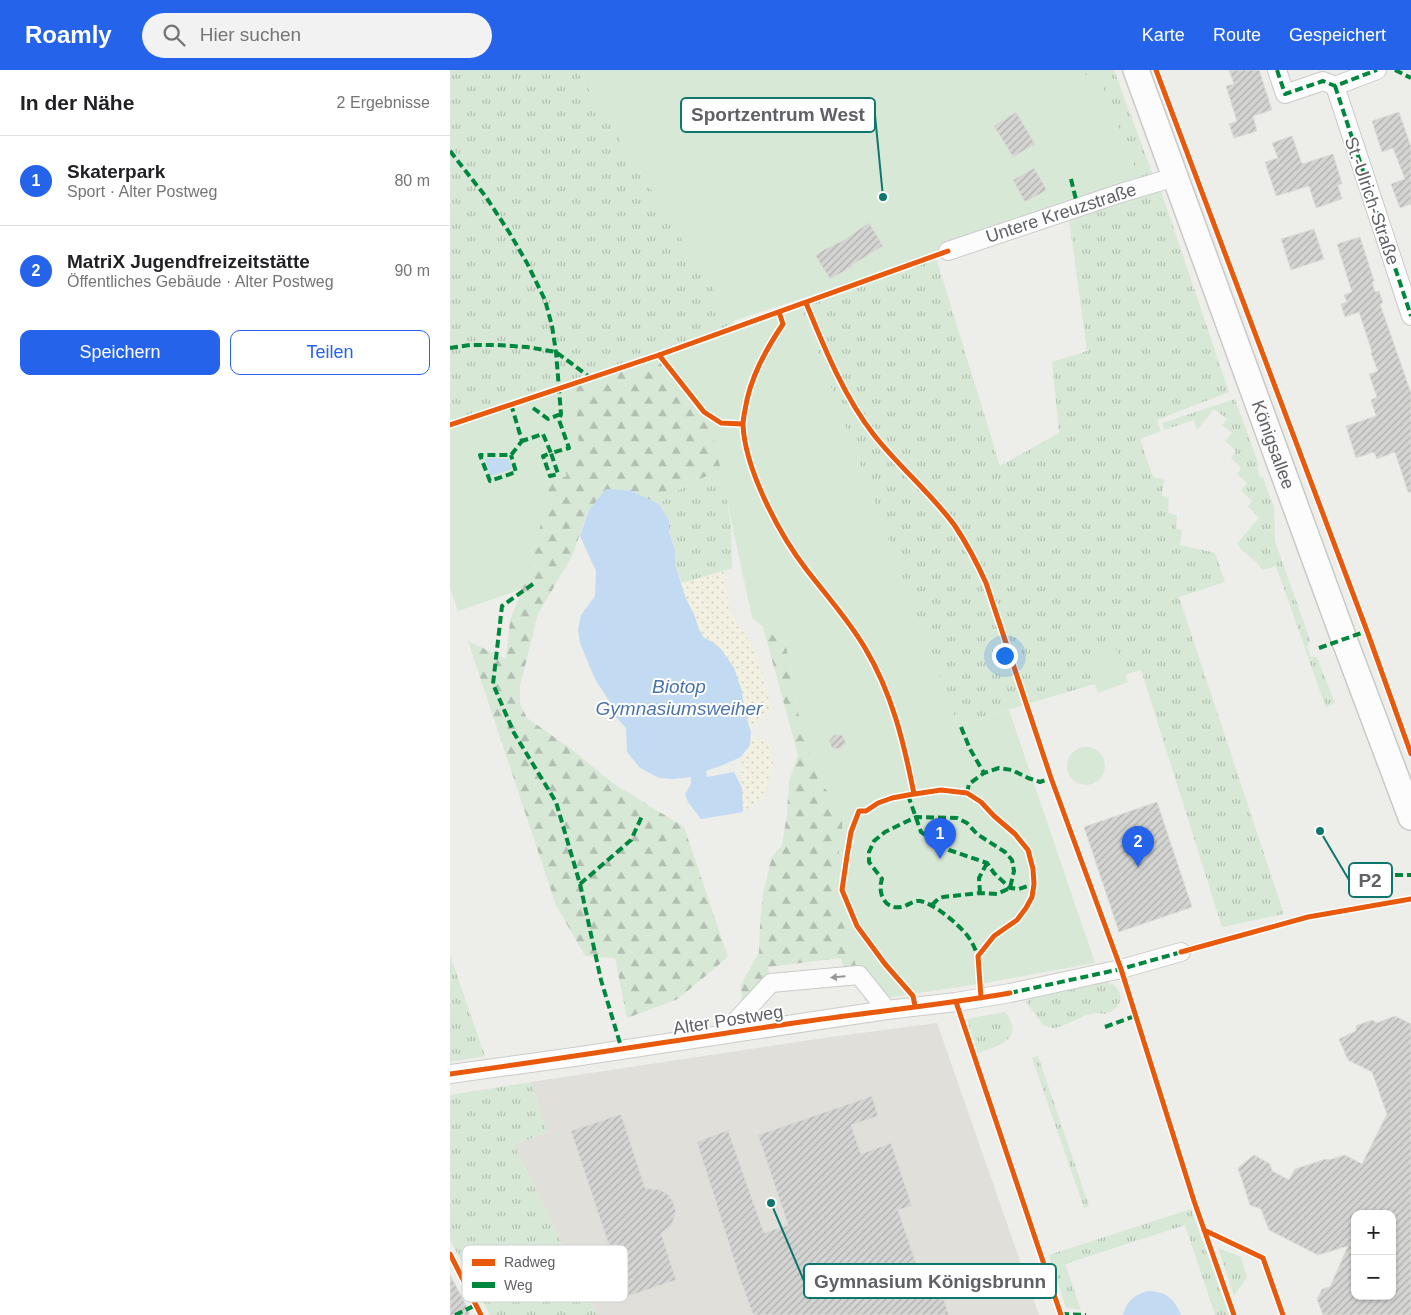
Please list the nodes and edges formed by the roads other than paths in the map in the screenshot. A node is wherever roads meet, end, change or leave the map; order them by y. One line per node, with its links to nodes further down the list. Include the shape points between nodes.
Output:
1 (1136, 70): 5 (street, Königsallee)
2 (1276, 70): 4 (street, via 1285,94 1323,82)
3 (1376, 70): 4 (street)
4 (1335, 86): 7 (street, St.-Ulrich-Straße)
5 (1175, 177): 6 (street, Untere Kreuzstraße); 8 (street, Königsallee)
6 (948, 250)
7 (1411, 316)
8 (1411, 817)
9 (1181, 952): 10 (street, Alter Postweg, via 1121,969 1010,993)
10 (886, 1010): 11 (street, Alter Postweg); 11 (street, Alter Postweg, one-way to 11, via 859,975 771,983)
11 (724, 1034): 12 (street, Alter Postweg)
12 (450, 1074)

